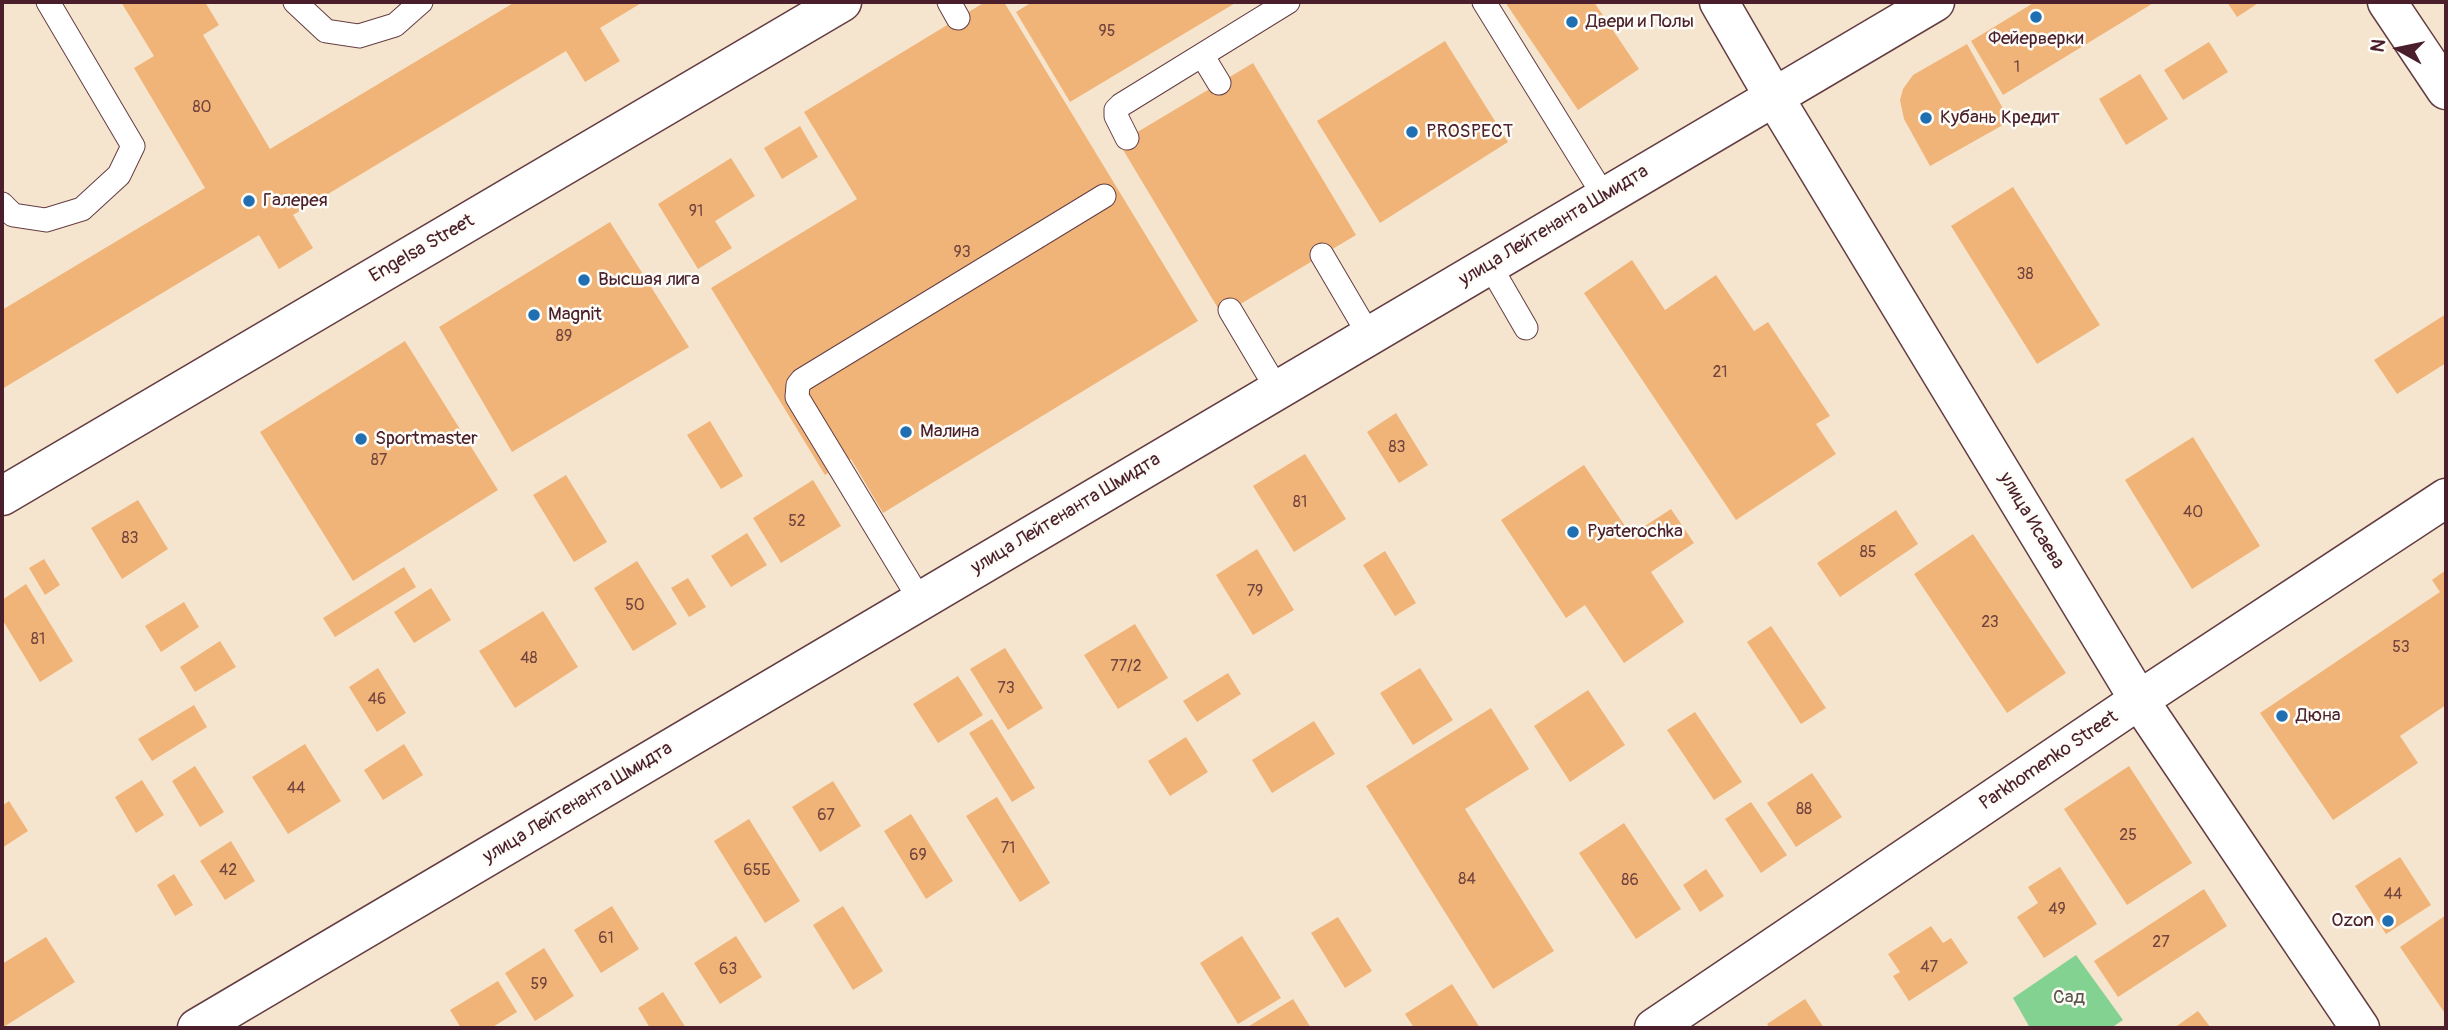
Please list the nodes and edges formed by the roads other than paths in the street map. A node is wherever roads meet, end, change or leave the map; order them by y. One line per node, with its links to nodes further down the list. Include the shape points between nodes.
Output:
1 (48, 2): 18 (lane, via 133,146 119,175 82,209 46,220 13,215)
2 (295, 2): 3 (lane, via 326,31 359,36 395,25)
3 (421, 2)
4 (842, 2): 25 (street, Engelsa Street)
5 (1288, 2): 11 (lane)
6 (1483, 2): 17 (lane)
7 (1719, 2): 14 (street, улица Исаева)
8 (1935, 2): 14 (street, улица Лейтенанта Шмидта)
9 (2387, 2): 10 (street)
10 (2410, 18): 13 (street)
11 (1202, 55): 12 (lane); 15 (lane, via 1116,110)
12 (1219, 83)
13 (2446, 90)
14 (1774, 97): 17 (street, улица Лейтенанта Шмидта); 28 (street, улица Исаева)
15 (1127, 138)
16 (1104, 196): 27 (lane, via 798,385 797,397)
17 (1604, 196): 20 (street, улица Лейтенанта Шмидта)
18 (2, 204)
19 (1322, 255): 23 (lane)
20 (1489, 264): 22 (lane); 23 (street, улица Лейтенанта Шмидта)
21 (1230, 310): 24 (lane)
22 (1526, 328)
23 (1369, 335): 24 (street, улица Лейтенанта Шмидта)
24 (1277, 389): 27 (street, улица Лейтенанта Шмидта)
25 (2, 496)
26 (2446, 498): 28 (street, Parkhomenko Street)
27 (920, 600): 30 (street, улица Лейтенанта Шмидта)
28 (2138, 700): 29 (street, Parkhomenko Street); 32 (street, улица Исаева)
29 (1700, 1016): 31 (street, Parkhomenko Street)
30 (197, 1028)
31 (1654, 1028)
32 (2360, 1028)

